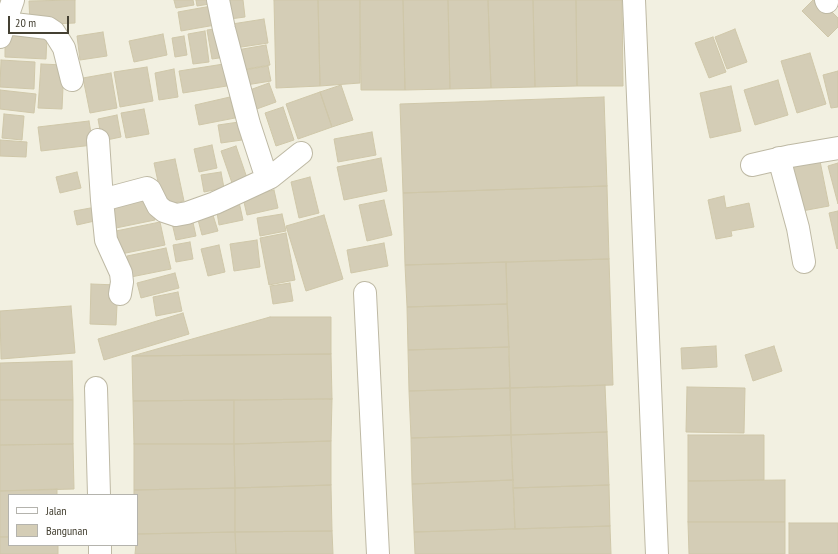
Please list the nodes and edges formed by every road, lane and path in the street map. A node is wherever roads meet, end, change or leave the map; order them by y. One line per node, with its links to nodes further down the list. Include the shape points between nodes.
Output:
1 (13, 0): 4 (street)
2 (218, 0): 11 (street, via 249,124)
3 (634, 0): 19 (street)
4 (3, 31): 5 (street, via 48,28 54,32 64,48)
5 (72, 80)
6 (98, 140): 12 (street)
7 (838, 148): 9 (street)
8 (301, 153): 11 (street)
9 (779, 158): 10 (street); 13 (street, via 798,228)
10 (752, 165)
11 (267, 178): 12 (street, via 215,203 176,215 158,206 147,188)
12 (102, 200): 15 (street, via 106,240 122,282)
13 (804, 262)
14 (365, 293): 18 (street)
15 (120, 294)
16 (96, 388): 17 (street)
17 (99, 494)
18 (378, 554)
19 (657, 554)

